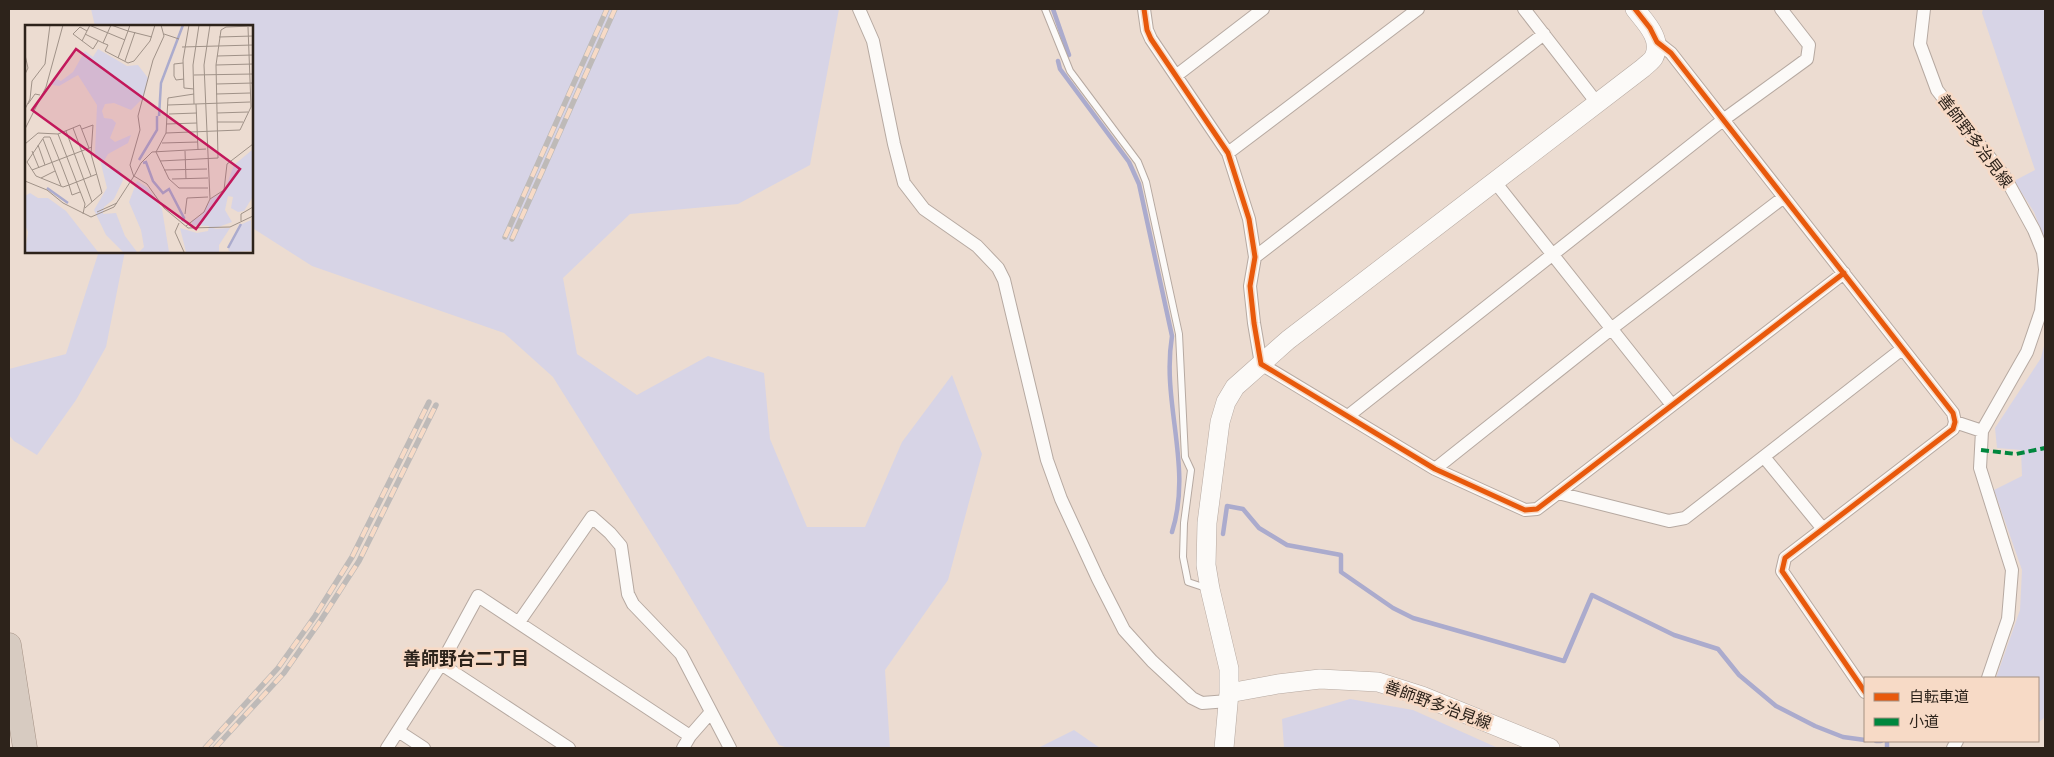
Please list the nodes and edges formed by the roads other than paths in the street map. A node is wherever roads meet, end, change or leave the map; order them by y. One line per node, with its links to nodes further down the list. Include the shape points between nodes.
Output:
1 (859, 9): 39 (street, via 873,41 904,183 924,209 977,246 998,268 1004,280 1047,460 1061,499 1124,630 1192,698 1202,703)
2 (1045, 9): 33 (lane, via 1070,71 1138,162 1146,182 1179,334 1185,457 1191,470 1183,557 1188,582)
3 (1144, 9): 12 (street, via 1151,39)
4 (1263, 9): 12 (street)
5 (1418, 9): 15 (street)
6 (1524, 9): 10 (street)
7 (1635, 9): 11 (street)
8 (1781, 9): 14 (street, via 1809,45 1807,59)
9 (1924, 9): 20 (street, 善師野多治見線, via 1920,44 1937,90 2005,177 2034,230 2043,252)
10 (1544, 34): 13 (street); 19 (street)
11 (1657, 42): 13 (street, via 1654,58); 14 (street, via 1671,53)
12 (1177, 75): 15 (street)
13 (1597, 103): 16 (street)
14 (1722, 120): 17 (street); 18 (street)
15 (1228, 153): 19 (street, via 1249,219)
16 (1495, 182): 18 (street); 24 (street)
17 (1784, 197): 21 (street); 22 (street)
18 (1553, 254): 22 (street); 26 (street)
19 (1255, 257): 24 (street, via 1250,286)
20 (2045, 270): 28 (street, 善師野多治見線, via 2041,312 2027,352)
21 (1844, 273): 23 (street); 25 (street)
22 (1611, 329): 25 (street); 30 (street)
23 (1902, 349): 27 (street, via 1953,413); 29 (street)
24 (1261, 364): 26 (street); 33 (street, via 1235,387 1220,422 1207,530 1206,566)
25 (1672, 404): 31 (street)
26 (1348, 416): 30 (street)
27 (1955, 422): 28 (street); 32 (street, via 1953,430)
28 (1982, 431): 37 (street, 善師野多治見線, via 1980,468 2012,570 2008,619)
29 (1764, 457): 31 (street, via 1685,518 1669,521); 32 (street)
30 (1435, 469): 31 (street, via 1525,510 1537,509)
31 (1558, 494)
32 (1823, 529): 38 (street, via 1785,558 1782,571)
33 (1210, 589): 39 (street, via 1229,669)
34 (519, 622): 36 (street, via 478,596); 40 (street, via 592,517 620,546 628,594 633,604 681,654); 42 (street)
35 (9, 645): 43 (highway)
36 (441, 664): 41 (street); 46 (street)
37 (1988, 677)
38 (1864, 691)
39 (1229, 697): 49 (street); 50 (street, 善師野多治見線, via 1278,684 1320,679 1378,682 1422,696)
40 (711, 712): 42 (street); 48 (street)
41 (398, 732): 44 (street); 45 (street)
42 (690, 736): 47 (street)
43 (25, 748)
44 (387, 748)
45 (424, 748)
46 (569, 748)
47 (683, 748)
48 (730, 748)
49 (1224, 748)
50 (1550, 748)

